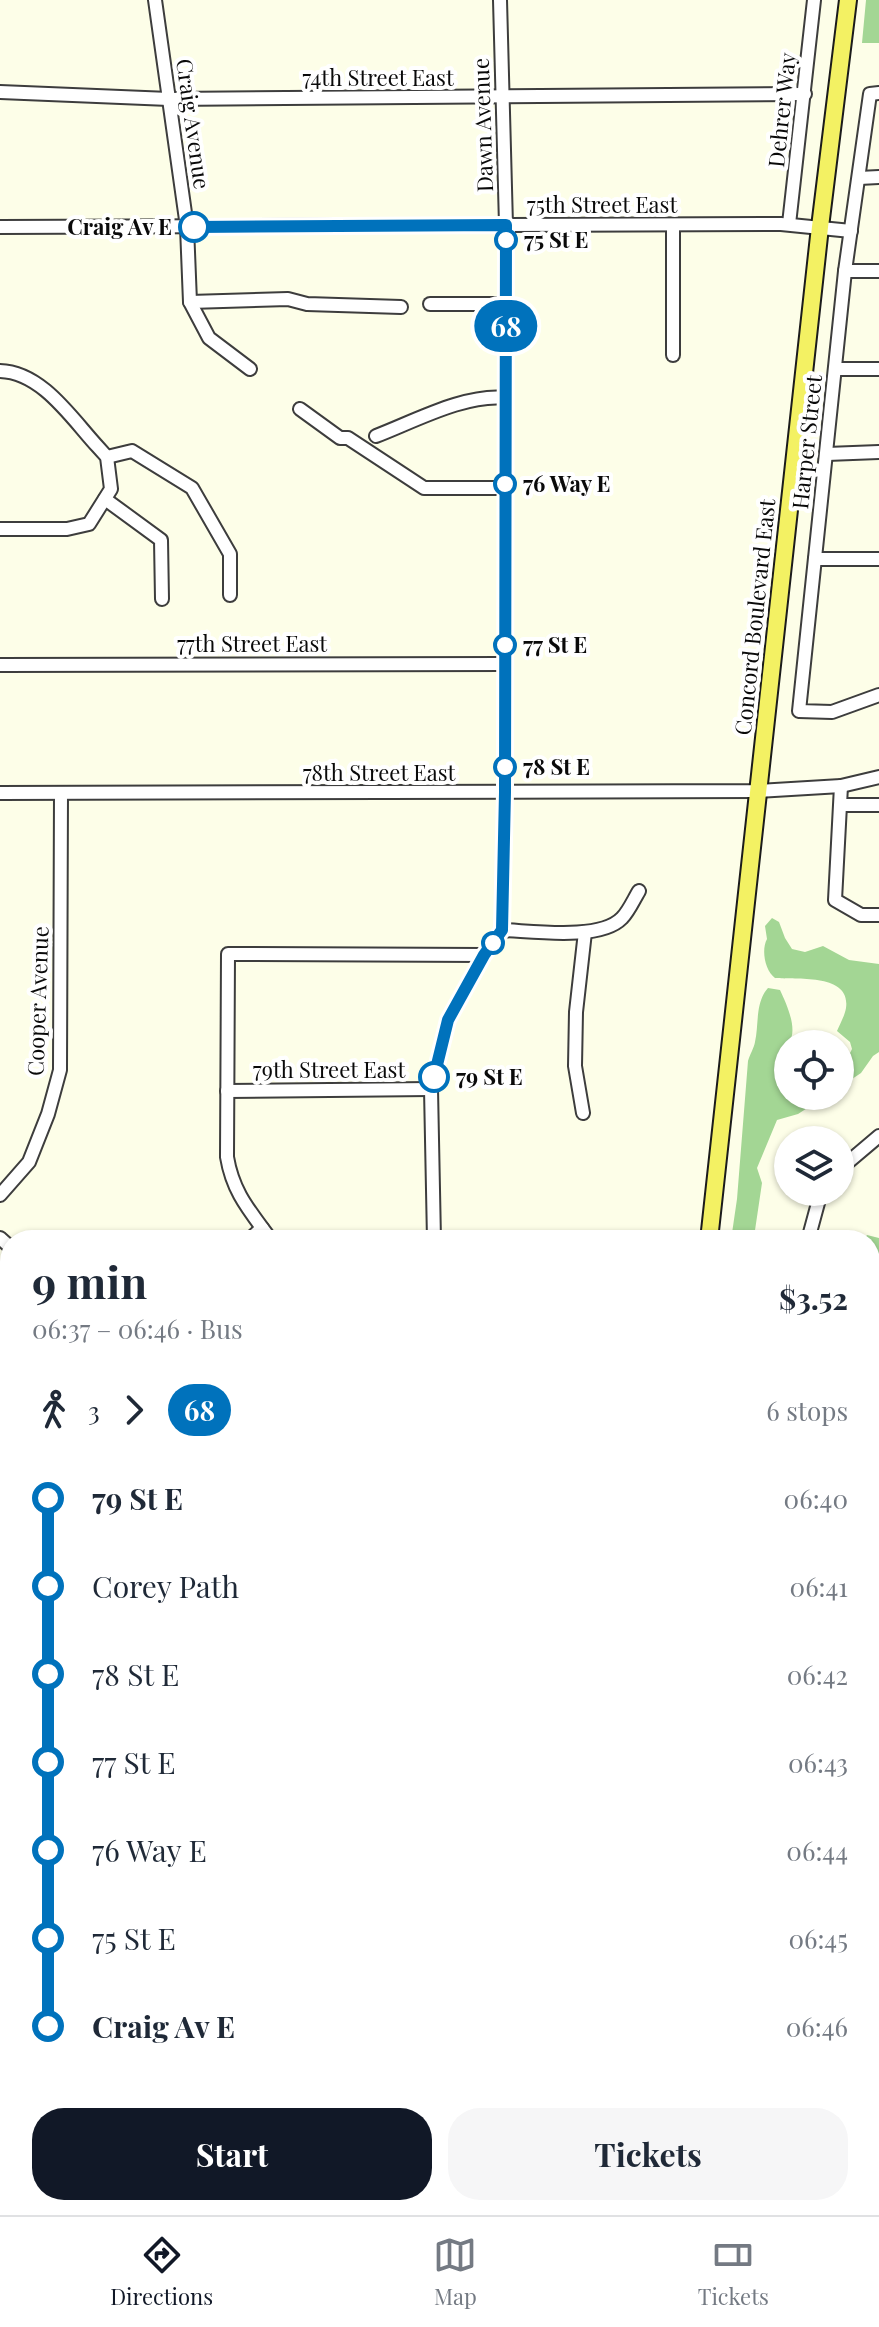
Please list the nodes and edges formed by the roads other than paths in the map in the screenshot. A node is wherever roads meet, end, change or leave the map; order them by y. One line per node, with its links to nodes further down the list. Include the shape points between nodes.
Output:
1 (155, 0): 9 (street, Craig Avenue)
2 (500, 0): 8 (street, Dawn Avenue)
3 (814, 0): 6 (street, Dehrer Way)
4 (848, 0): 17 (main road, Concord Boulevard East)
5 (0, 92): 9 (street, 74th Street East)
6 (805, 94): 8 (street, 74th Street East); 12 (street, Dehrer Way)
7 (875, 94): 11 (street, Harper Street)
8 (501, 97): 9 (street, 74th Street East); 13 (street, Dawn Avenue)
9 (169, 99): 16 (street, Craig Avenue)
10 (879, 177): 11 (street)
11 (859, 178): 18 (street, Harper Street)
12 (789, 224): 14 (street, 75th Street East); 17 (street, 75th Street East)
13 (506, 225): 14 (street, 75th Street East); 16 (street, 75th Street East); 23 (street, Dawn Avenue)
14 (673, 225): 25 (street)
15 (0, 227): 16 (street, 75th Street East)
16 (187, 227): 21 (street, Craig Avenue)
17 (820, 227): 18 (street, 75th Street East); 48 (main road, Concord Boulevard East)
18 (851, 231): 19 (street, Harper Street)
19 (845, 271): 20 (street); 27 (street, Harper Street)
20 (879, 271)
21 (190, 302): 24 (street, via 288,299); 26 (street, via 209,338)
22 (430, 304): 23 (street)
23 (506, 304): 30 (street, Dawn Avenue)
24 (401, 307)
25 (673, 355)
26 (250, 369)
27 (835, 369): 28 (street); 34 (street, Harper Street)
28 (879, 369)
29 (0, 371): 35 (street, via 37,382)
30 (506, 398): 32 (street, via 489,396 465,403); 36 (street, Dawn Avenue)
31 (300, 409): 36 (street, via 424,488)
32 (376, 436)
33 (879, 452): 34 (street)
34 (827, 454): 39 (street, Harper Street)
35 (107, 457): 37 (street, via 111,489); 41 (street, via 132,451 192,488 230,554)
36 (505, 488): 43 (street, Dawn Avenue)
37 (105, 499): 38 (street, via 89,524); 42 (street, via 161,540)
38 (0, 529)
39 (815, 559): 40 (street); 45 (street, Harper Street, via 799,711 832,712)
40 (879, 559)
41 (230, 595)
42 (162, 599)
43 (505, 664): 44 (street, 77th Street East); 49 (street, Dawn Avenue)
44 (0, 665)
45 (879, 695)
46 (879, 777): 47 (street, 78th Street East)
47 (841, 786): 48 (street, 78th Street East); 52 (street)
48 (757, 791): 49 (street, 78th Street East); 68 (main road, Concord Boulevard East)
49 (505, 792): 51 (street, 78th Street East); 56 (street, Dawn Avenue)
50 (0, 793): 51 (street, 78th Street East)
51 (61, 793): 64 (street, Cooper Avenue, via 60,1070 29,1162)
52 (841, 805): 53 (street); 55 (street, via 835,900 861,915)
53 (879, 805)
54 (639, 891): 57 (street, via 622,919)
55 (879, 915)
56 (502, 930): 57 (street); 58 (street)
57 (585, 932): 61 (street, via 575,1066)
58 (484, 955): 59 (street, via 448,1020); 60 (street, via 228,954)
59 (431, 1089): 60 (street, 79th Street East); 67 (street)
60 (227, 1091): 66 (street, via 231,1179)
61 (583, 1113)
62 (879, 1136): 63 (street)
63 (854, 1157)
64 (0, 1195)
65 (817, 1206): 69 (street)
66 (262, 1228)
67 (434, 1230)
68 (710, 1230)
69 (811, 1230)

